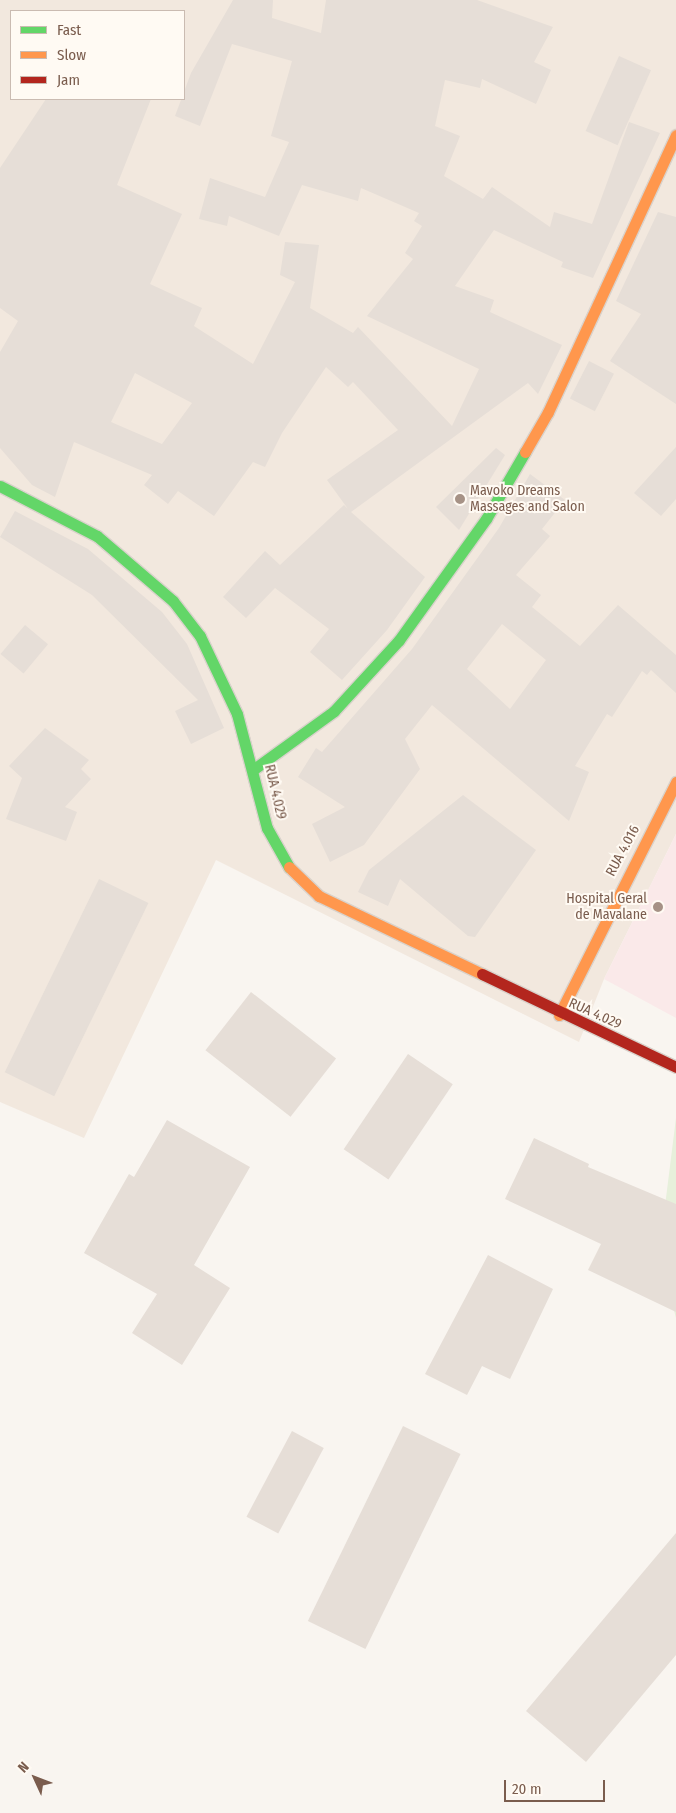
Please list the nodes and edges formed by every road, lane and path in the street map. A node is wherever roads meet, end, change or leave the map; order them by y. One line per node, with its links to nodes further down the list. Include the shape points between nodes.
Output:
1 (676, 135): 3 (street, via 548,412 486,519 399,640 334,711)
2 (0, 486): 3 (street, RUA 4.029, via 97,536 173,601 200,636 237,714)
3 (254, 769): 5 (street, RUA 4.029, via 267,828 286,864 319,896)
4 (676, 782): 5 (street, RUA 4.016)
5 (559, 1015): 6 (street, RUA 4.029)
6 (676, 1067)

